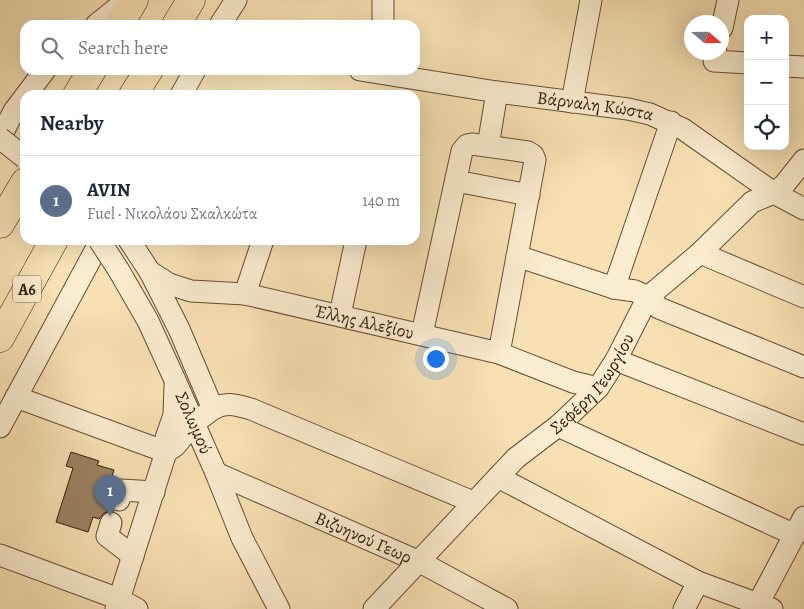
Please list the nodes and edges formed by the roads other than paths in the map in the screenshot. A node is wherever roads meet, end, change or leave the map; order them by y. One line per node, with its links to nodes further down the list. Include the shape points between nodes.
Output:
1 (127, 0): 9 (street)
2 (134, 0): 10 (highway)
3 (191, 0): 11 (highway)
4 (236, 0): 12 (street)
5 (383, 0): 13 (street)
6 (591, 0): 29 (street)
7 (725, 0): 8 (street)
8 (723, 15)
9 (102, 20)
10 (122, 20)
11 (179, 20)
12 (223, 20)
13 (383, 20)
14 (729, 59): 15 (street)
15 (744, 62)
16 (789, 66): 17 (street)
17 (804, 67)
18 (41, 75): 24 (street)
19 (89, 75): 25 (highway)
20 (146, 75): 26 (highway)
21 (192, 75): 27 (street)
22 (374, 75): 23 (street, Βάρναλη Κώστα)
23 (388, 80): 28 (street, Βάρναλη Κώστα)
24 (30, 90)
25 (80, 90)
26 (136, 90)
27 (184, 90)
28 (497, 92): 29 (street, Βάρναλη Κώστα); 33 (street)
29 (572, 102): 31 (street, Βάρναλη Κώστα, via 628,109)
30 (20, 103): 32 (street)
31 (671, 122): 38 (street, Βάρναλη Κώστα); 51 (street)
32 (0, 138): 34 (street, bridge)
33 (488, 146): 36 (street, via 467,145 462,151); 39 (street, via 533,155 535,160)
34 (20, 154)
35 (804, 160): 38 (street, Σεφέρη Γεωργίου)
36 (456, 182): 39 (street); 58 (street)
37 (20, 190): 41 (highway)
38 (774, 193): 40 (street, Βάρναλη Κώστα); 48 (street, Σεφέρη Γεωργίου, via 752,202)
39 (528, 195): 49 (street)
40 (804, 209)
41 (0, 224)
42 (51, 245): 59 (highway, Α6)
43 (97, 245): 65 (street)
44 (103, 245): 63 (street, Σολωμού, bridge, via 148,321)
45 (132, 245): 50 (street)
46 (261, 245): 53 (street)
47 (355, 245): 56 (street)
48 (700, 253): 54 (street, Σεφέρη Γεωργίου); 55 (street)
49 (517, 256): 51 (street); 60 (street)
50 (150, 272): 52 (street, Έλλης Αλεξίου, via 191,291); 57 (street)
51 (614, 288): 54 (street)
52 (214, 293): 53 (street, Έλλης Αλεξίου); 57 (street, Έλλης Αλεξίου, via 200,296 189,304 181,316)
53 (245, 294): 56 (street, Έλλης Αλεξίου)
54 (648, 297): 61 (street, Σεφέρη Γεωργίου); 62 (street, via 659,308)
55 (804, 297)
56 (340, 315): 58 (street, Έλλης Αλεξίου)
57 (179, 330): 66 (street)
58 (422, 334): 60 (street, Έλλης Αλεξίου)
59 (0, 338)
60 (499, 353): 64 (street, Έλλης Αλεξίου, via 573,382)
61 (616, 360): 64 (street, Σεφέρη Γεωργίου); 70 (street)
62 (804, 367)
63 (174, 378): 67 (street, Σολωμού); 71 (street, via 174,415 166,438)
64 (598, 388): 68 (street, Σεφέρη Γεωργίου)
65 (16, 397): 69 (street); 71 (street)
66 (213, 409): 67 (street); 76 (street, via 222,404 251,409)
67 (194, 424): 71 (street); 72 (street, Σολωμού)
68 (558, 426): 73 (street, Σεφέρη Γεωργίου, via 516,458); 78 (street)
69 (0, 427)
70 (804, 434)
71 (166, 452): 74 (street)
72 (216, 472): 81 (street, Βιζυηνού Γεωρ); 85 (street, Σολωμού, via 242,538)
73 (498, 477): 76 (street, Σεφέρη Γεωργίου); 82 (street)
74 (154, 492): 75 (street, via 122,490); 80 (street)
75 (119, 500)
76 (473, 502): 81 (street, Σεφέρη Γεωργίου)
77 (111, 523): 80 (street, via 107,536)
78 (799, 526): 84 (street)
79 (0, 556): 83 (street)
80 (133, 556): 83 (street)
81 (420, 562): 86 (street, Σεφέρη Γεωργίου); 87 (street, Βιζυηνού Γεωρ)
82 (698, 582): 84 (street); 88 (street)
83 (124, 606)
84 (765, 606)
85 (279, 609)
86 (374, 609)
87 (507, 609)
88 (684, 609)

